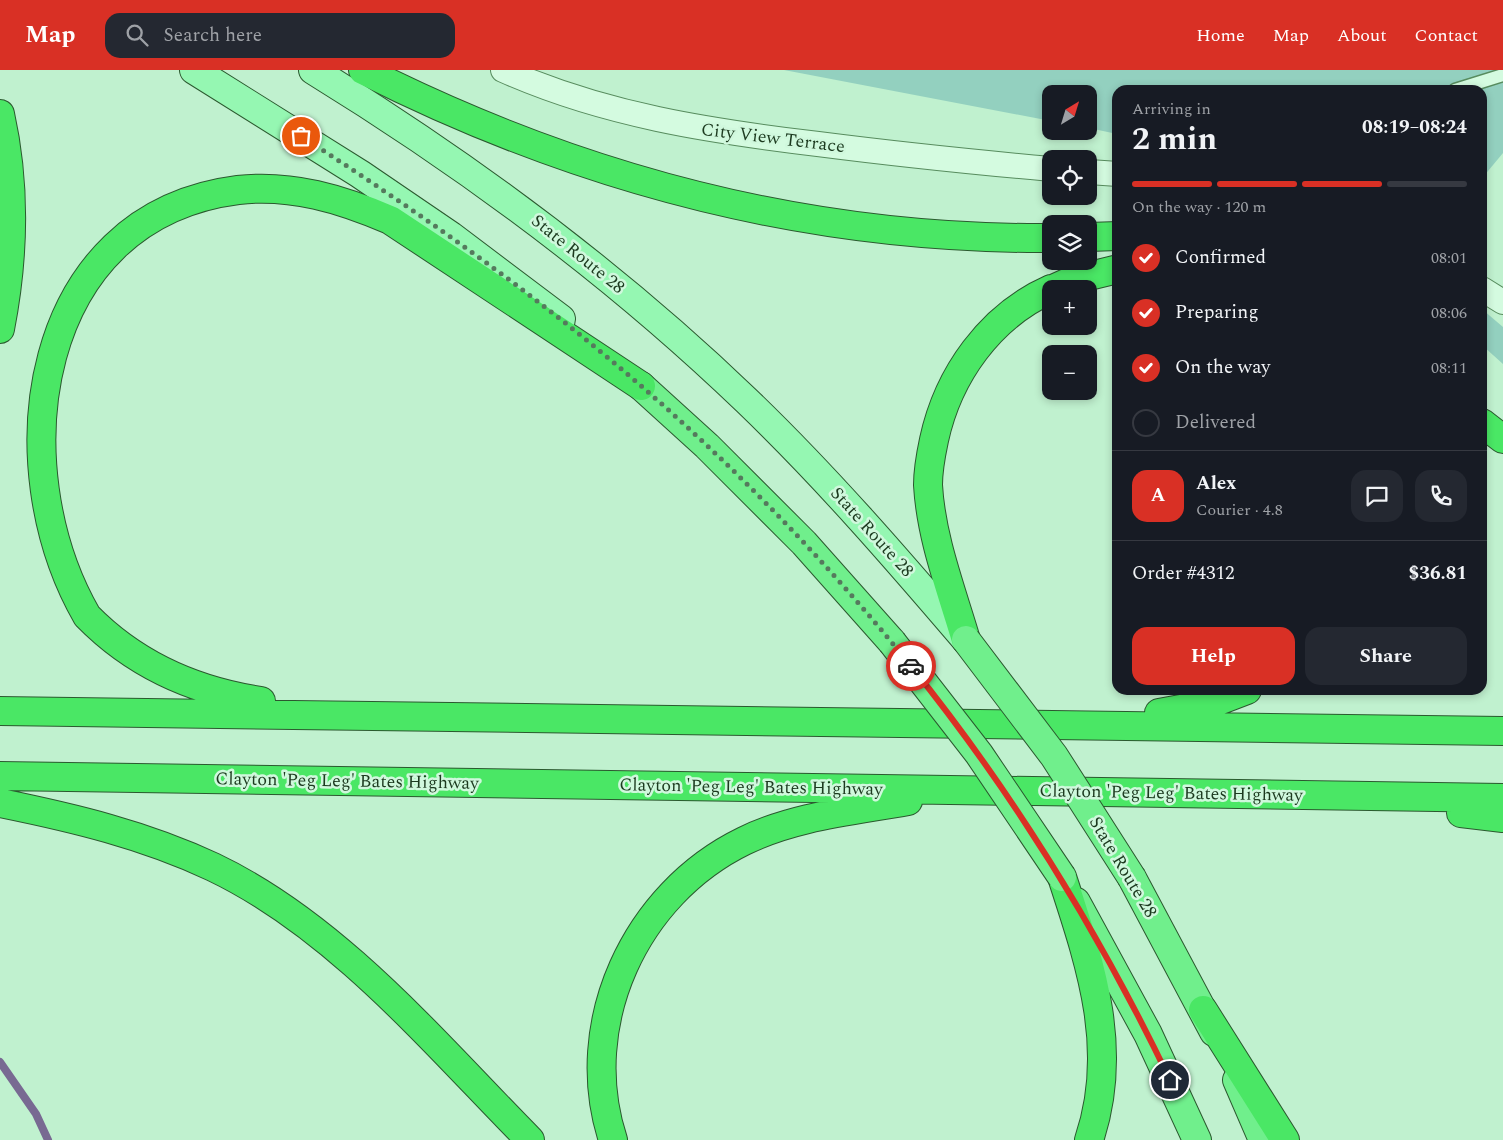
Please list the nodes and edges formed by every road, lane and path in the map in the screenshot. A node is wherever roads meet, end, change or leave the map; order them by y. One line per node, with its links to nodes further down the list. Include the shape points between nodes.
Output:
1 (194, 70): 21 (main road, via 360,174 451,236 575,330)
2 (313, 70): 25 (main road, State Route 28, via 474,175 545,227 681,340 805,458)
3 (363, 70): 13 (highway, via 535,147 692,196 846,224 962,236)
4 (503, 70): 8 (street, City View Terrace, via 576,99 690,127)
5 (1503, 75): 6 (lane)
6 (1471, 85)
7 (0, 114): 19 (highway, via 12,185 10,264)
8 (1042, 168)
9 (1097, 173): 10 (street)
10 (1112, 174)
11 (1112, 236): 12 (highway)
12 (1097, 237)
13 (1042, 238)
14 (1112, 270): 15 (highway)
15 (1072, 280)
16 (1487, 291): 18 (street)
17 (1042, 295): 25 (highway, via 1016,309 974,350 946,398 937,426 928,483 931,512)
18 (1503, 302)
19 (0, 329)
20 (26, 365): 21 (highway, via 48,315 68,285 96,256 126,232 163,211 199,199 238,190 276,189 312,193 352,204 390,220)
21 (641, 386): 37 (highway, bridge, via 804,543 892,642 979,754)
22 (1487, 427): 23 (highway)
23 (1503, 439)
24 (28, 525): 28 (highway, via 49,568 71,600 100,629 165,673 201,689 242,698)
25 (966, 640): 38 (highway, State Route 28, bridge, via 1054,756 1132,878)
26 (1234, 695): 29 (highway, via 1185,710)
27 (0, 711): 28 (highway)
28 (419, 715): 29 (highway)
29 (1071, 725): 30 (highway)
30 (1503, 731)
31 (0, 776): 32 (highway, Clayton 'Peg Leg' Bates Highway)
32 (971, 790): 33 (highway, Clayton 'Peg Leg' Bates Highway); 40 (highway, via 778,827 743,841 713,859 682,884 656,911 635,942 619,974 607,1013 601,1049 601,1088)
33 (1300, 795): 34 (highway, Clayton 'Peg Leg' Bates Highway); 36 (highway)
34 (1503, 798)
35 (0, 804): 39 (highway, via 112,828 214,868 264,896 306,924 383,991)
36 (1503, 818)
37 (1062, 877): 41 (highway, via 1090,965 1099,1008 1100,1084); 42 (highway, via 1148,1034)
38 (1203, 1010): 43 (highway, State Route 28); 44 (highway)
39 (530, 1140)
40 (613, 1140)
41 (1089, 1140)
42 (1197, 1140)
43 (1263, 1140)
44 (1285, 1140)

